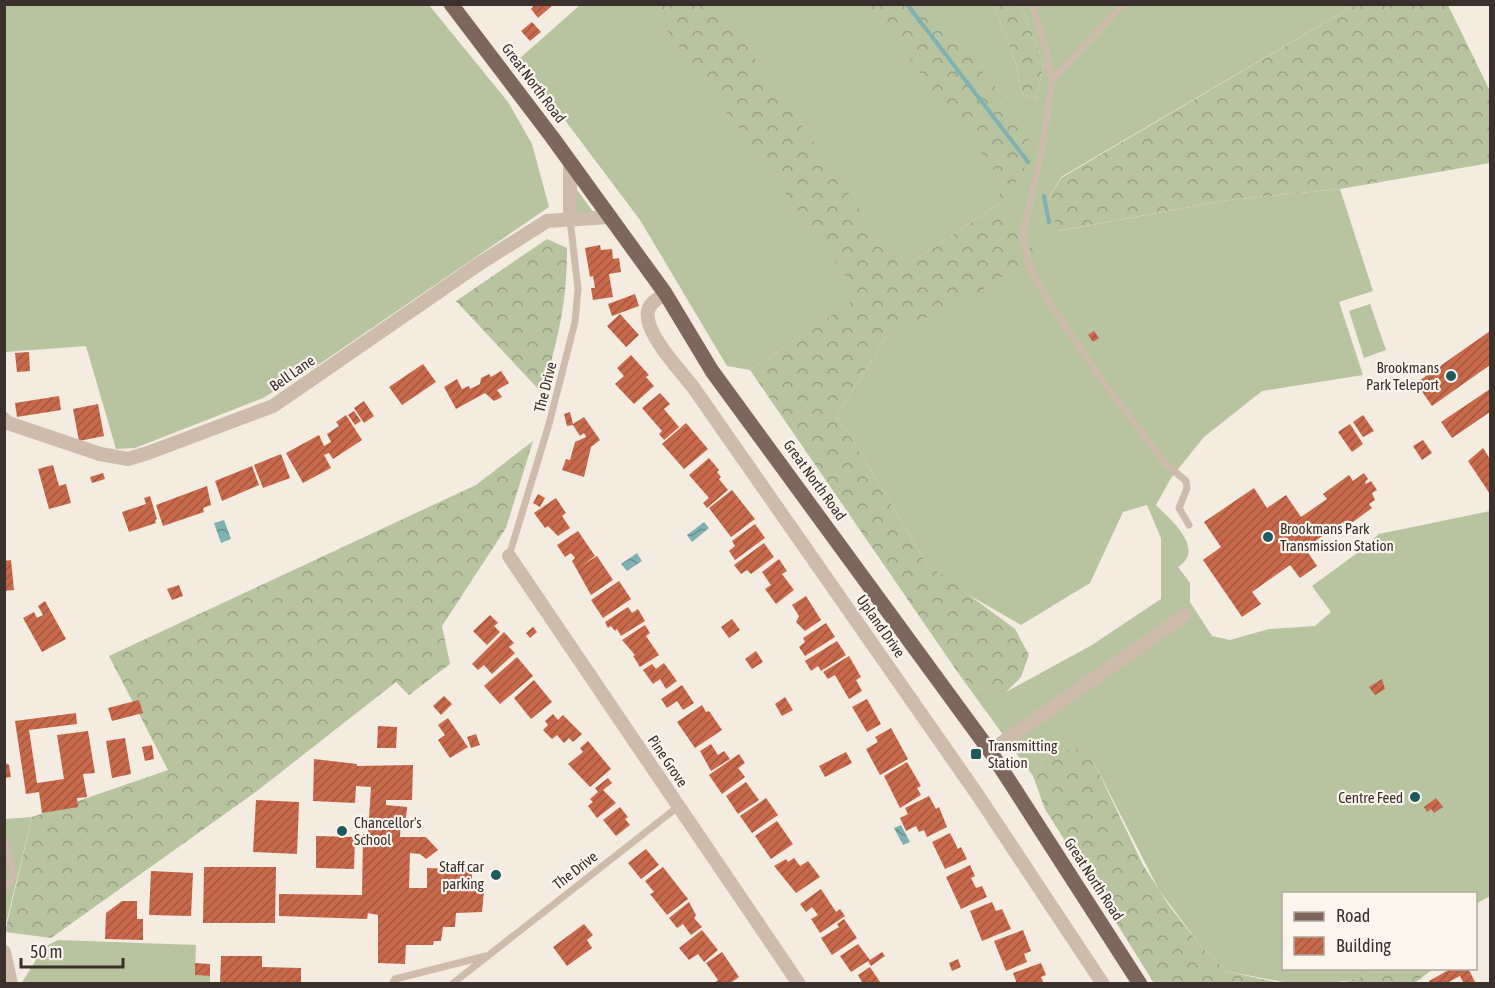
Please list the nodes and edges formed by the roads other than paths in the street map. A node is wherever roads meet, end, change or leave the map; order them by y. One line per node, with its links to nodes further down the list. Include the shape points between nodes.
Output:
1 (452, 4): 5 (main road, Great North Road)
2 (1032, 4): 4 (lane)
3 (1124, 4): 4 (lane)
4 (1052, 80): 10 (lane, via 1043,145 1023,235 1030,268 1102,380 1166,464 1186,481 1179,508)
5 (570, 163): 6 (main road, Great North Road); 7 (street)
6 (609, 217): 7 (street, Bell Lane); 8 (main road, Great North Road)
7 (570, 219): 9 (street, Bell Lane, via 547,221 273,406 148,453 128,459 100,454); 11 (lane, The Drive, via 578,289 575,322)
8 (665, 294): 13 (main road, Great North Road, via 712,371); 23 (street, Upland Drive, via 650,305 649,328 977,794)
9 (4, 419)
10 (1188, 525)
11 (509, 556): 14 (street, Pine Grove)
12 (1185, 615): 13 (street)
13 (990, 751): 24 (main road, Great North Road)
14 (679, 806): 18 (lane, The Drive); 22 (street, Pine Grove)
15 (5, 841): 16 (lane, via 14,876)
16 (4, 889)
17 (4, 952): 19 (street)
18 (488, 956): 20 (lane, The Drive, via 395,979); 21 (lane, The Drive)
19 (11, 984)
20 (392, 984)
21 (452, 984)
22 (799, 984)
23 (1103, 984)
24 (1140, 984)

